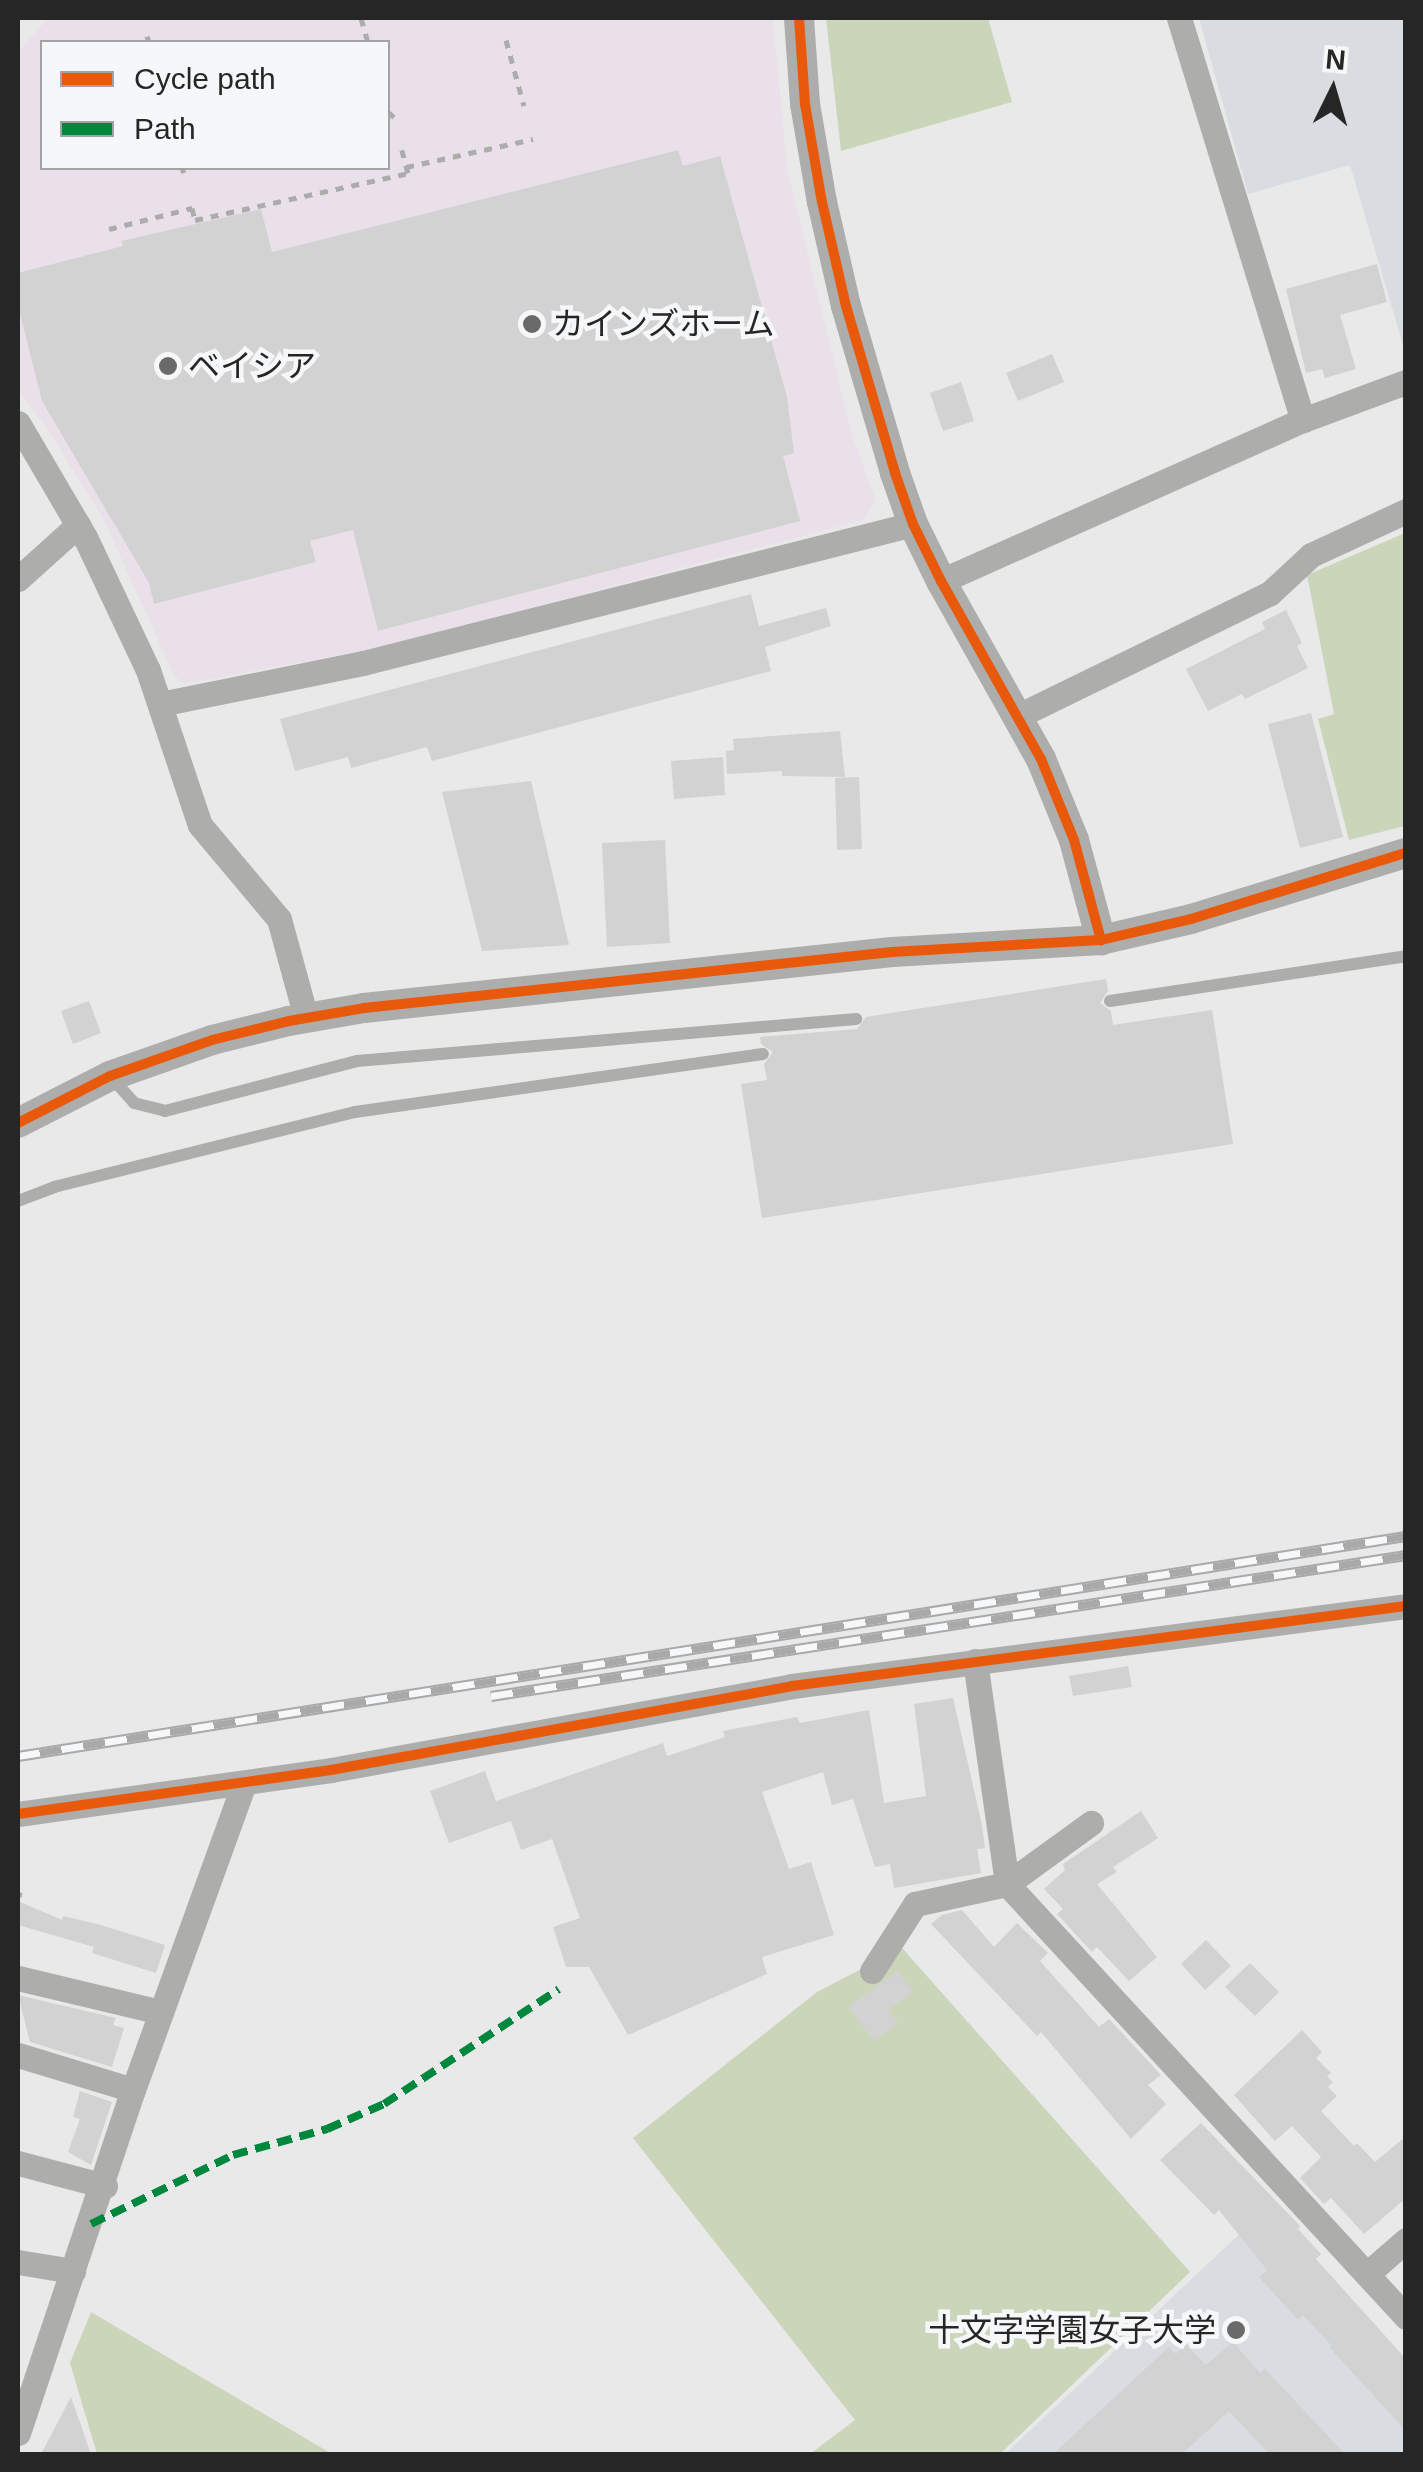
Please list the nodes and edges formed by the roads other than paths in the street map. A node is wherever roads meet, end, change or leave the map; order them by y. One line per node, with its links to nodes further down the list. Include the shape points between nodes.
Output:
1 (799, 18): 7 (street, via 805,104 830,236)
2 (1179, 18): 4 (street)
3 (1406, 382): 4 (street)
4 (1302, 420): 10 (street)
5 (18, 423): 8 (street)
6 (1406, 511): 12 (street, via 1311,555 1270,593)
7 (913, 524): 10 (street); 11 (street, via 363,663)
8 (78, 525): 9 (street); 11 (street)
9 (18, 579)
10 (941, 581): 12 (street)
11 (160, 704): 17 (street, via 200,825 278,919)
12 (1018, 716): 14 (street, via 1074,840)
13 (1406, 853): 14 (street)
14 (1101, 940): 17 (street, via 892,952)
15 (1406, 956): 16 (lane)
16 (1110, 1001)
17 (306, 1018): 20 (street, via 212,1040)
18 (856, 1019): 20 (lane, via 356,1061 165,1112 134,1103)
19 (762, 1054): 22 (lane, via 355,1112)
20 (110, 1076): 21 (street)
21 (18, 1123)
22 (18, 1201)
23 (1406, 1606): 24 (street)
24 (974, 1661): 25 (street, via 792,1686); 28 (street)
25 (244, 1784): 26 (street); 31 (street)
26 (18, 1814)
27 (1091, 1823): 28 (street)
28 (1007, 1884): 29 (street, via 914,1904); 39 (street)
29 (872, 1972)
30 (18, 1978): 31 (street)
31 (161, 2012): 33 (street)
32 (18, 2055): 33 (street)
33 (134, 2090): 35 (street)
34 (18, 2163): 35 (street)
35 (104, 2186): 38 (street)
36 (1406, 2240): 39 (street)
37 (18, 2262): 38 (street)
38 (74, 2271): 41 (street)
39 (1366, 2274): 40 (street)
40 (1406, 2316)
41 (18, 2434)

